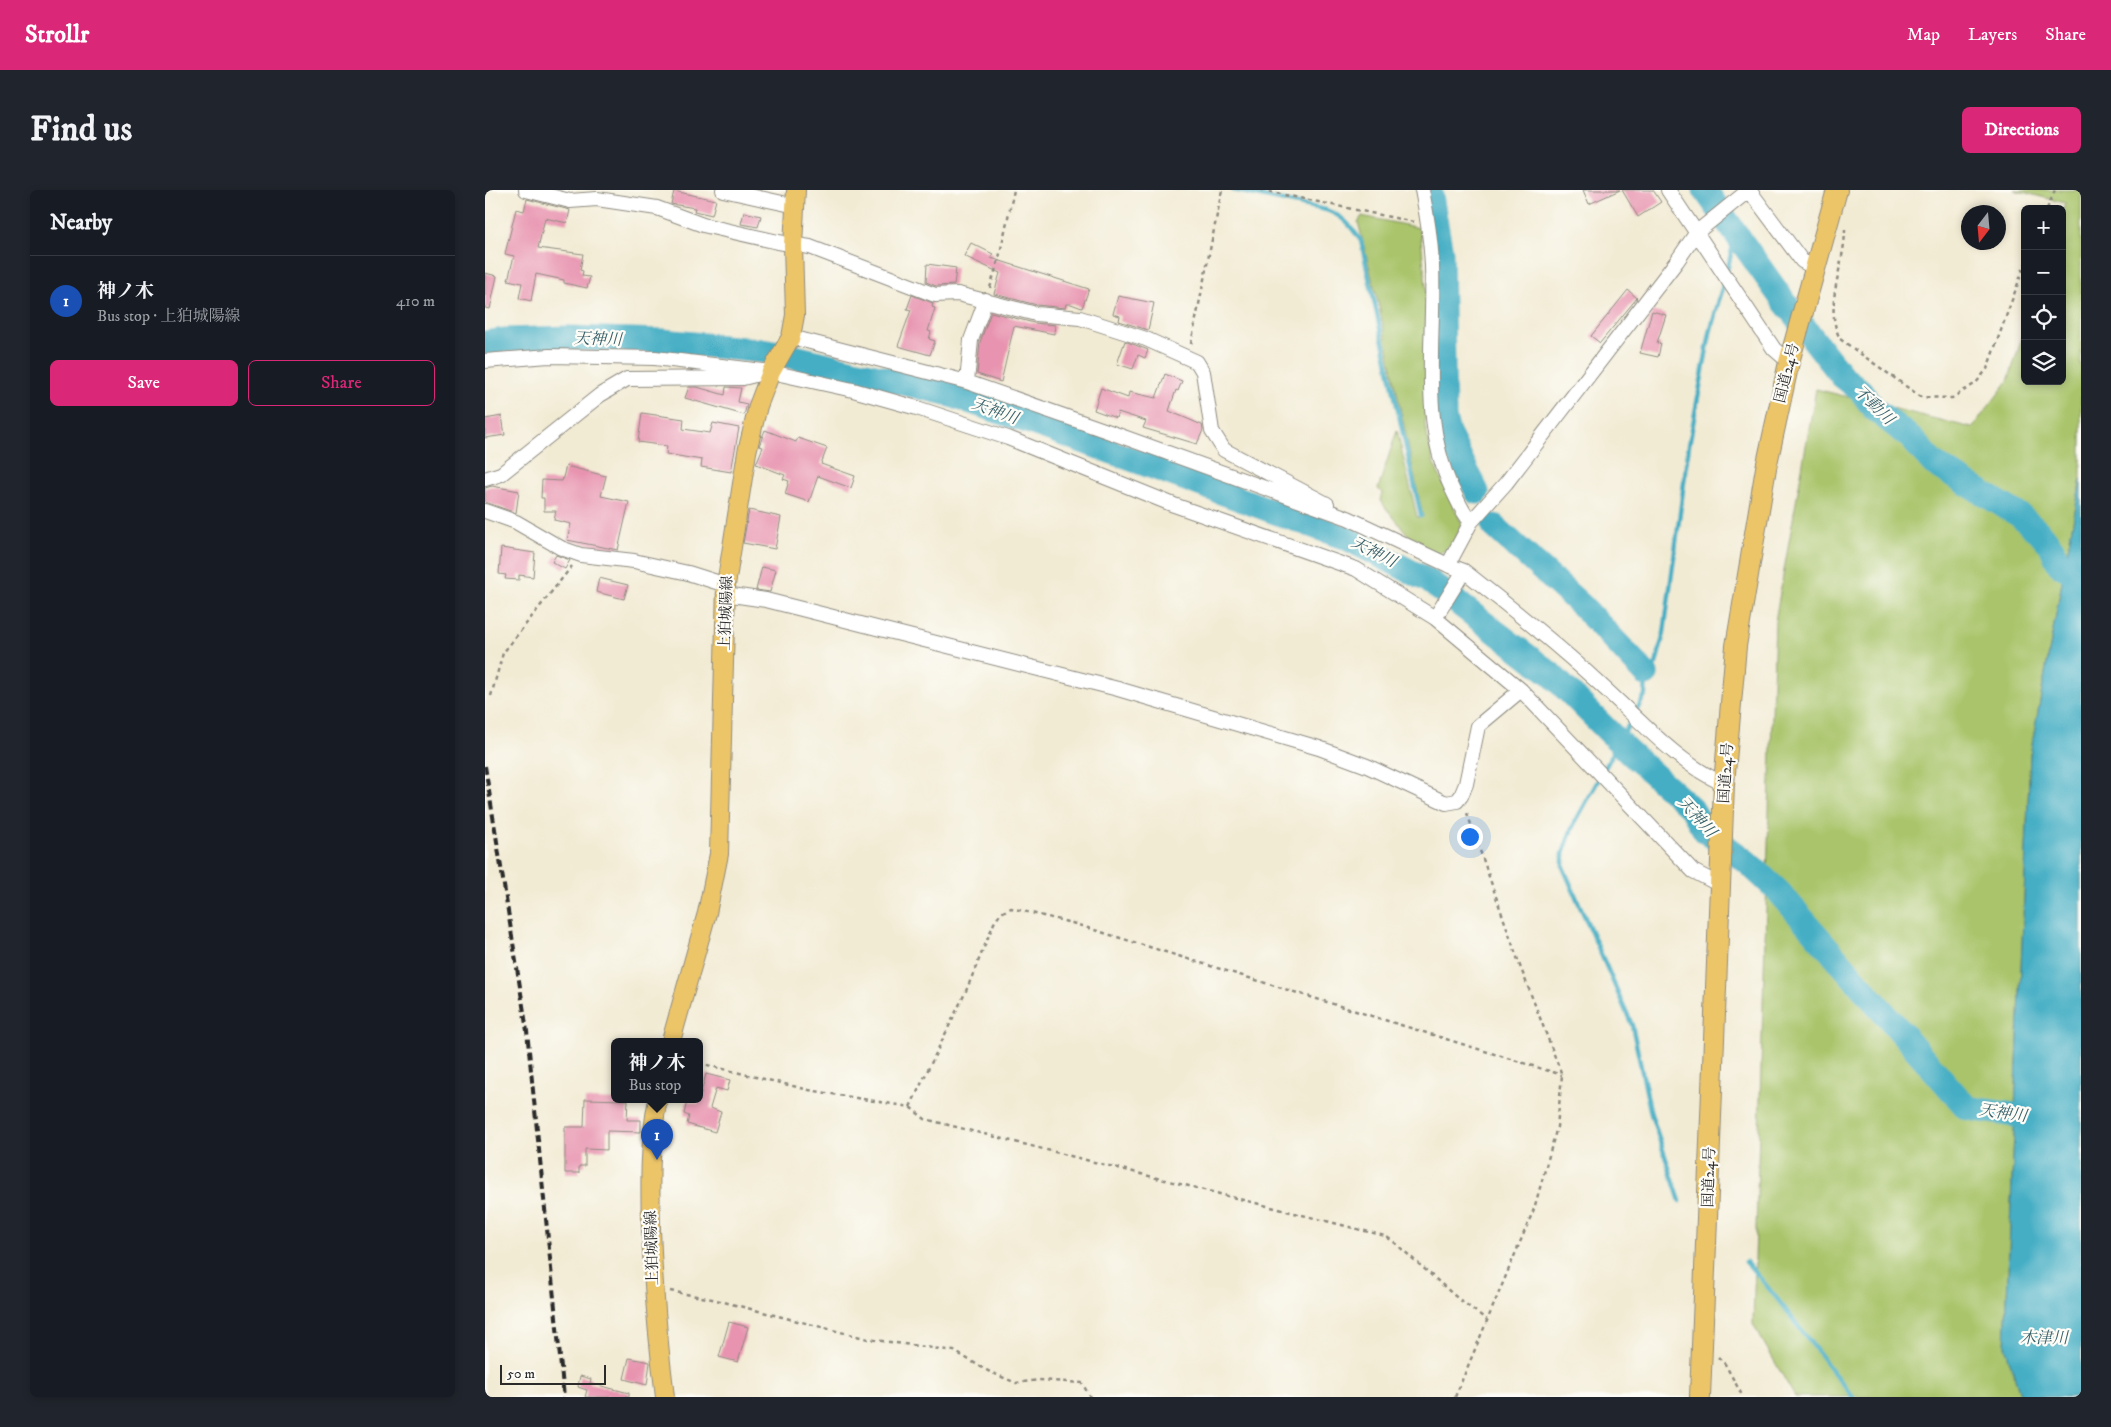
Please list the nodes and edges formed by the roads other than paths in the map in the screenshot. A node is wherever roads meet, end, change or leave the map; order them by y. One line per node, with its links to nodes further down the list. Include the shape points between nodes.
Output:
1 (526, 190): 8 (street, via 570,201 597,200 657,208 703,225)
2 (723, 190): 6 (street)
3 (1422, 190): 19 (street, via 1432,265 1430,378 1435,438 1443,470)
4 (1668, 190): 7 (street)
5 (1837, 190): 9 (highway, 国道24号)
6 (796, 198): 8 (main road, 上狛城陽線)
7 (1700, 229): 9 (street, via 1749,190); 12 (street, via 1774,349); 19 (street, via 1506,483)
8 (793, 244): 10 (street, via 833,255 935,295 958,294); 11 (main road, 上狛城陽線, via 795,315)
9 (1813, 276): 12 (highway, 国道24号)
10 (986, 300): 15 (street, via 971,340); 18 (street, via 1036,314 1080,318 1147,339 1197,362 1203,372 1213,432 1224,450)
11 (790, 341): 14 (main road, 上狛城陽線); 15 (street)
12 (1791, 357): 25 (highway, 国道24号, via 1766,468 1736,646)
13 (485, 361): 14 (street, via 549,356 655,358)
14 (773, 368): 16 (street, via 743,378 627,379 600,395 501,474); 22 (main road, 上狛城陽線, via 758,406 747,452); 23 (street, via 908,405 1008,438 1174,505 1356,569)
15 (967, 382): 18 (street)
16 (485, 479)
17 (485, 511): 22 (street, via 516,522 561,548 581,555 634,561 688,573)
18 (1349, 518): 20 (street)
19 (1471, 522): 20 (street)
20 (1448, 565): 21 (street)
21 (1463, 574): 23 (street); 25 (street, via 1546,636 1704,775)
22 (725, 589): 24 (street, via 1118,689 1319,748 1367,766 1446,803 1457,800 1466,784 1478,726); 27 (main road, 上狛城陽線, via 719,854 707,913)
23 (1438, 615): 24 (street)
24 (1521, 690): 26 (street, via 1693,871)
25 (1724, 784): 26 (highway, 国道24号)
26 (1720, 885): 30 (highway, 国道24号)
27 (672, 1038)
28 (657, 1103): 29 (main road, 上狛城陽線, via 649,1172 653,1288)
29 (665, 1397)
30 (1700, 1397)

